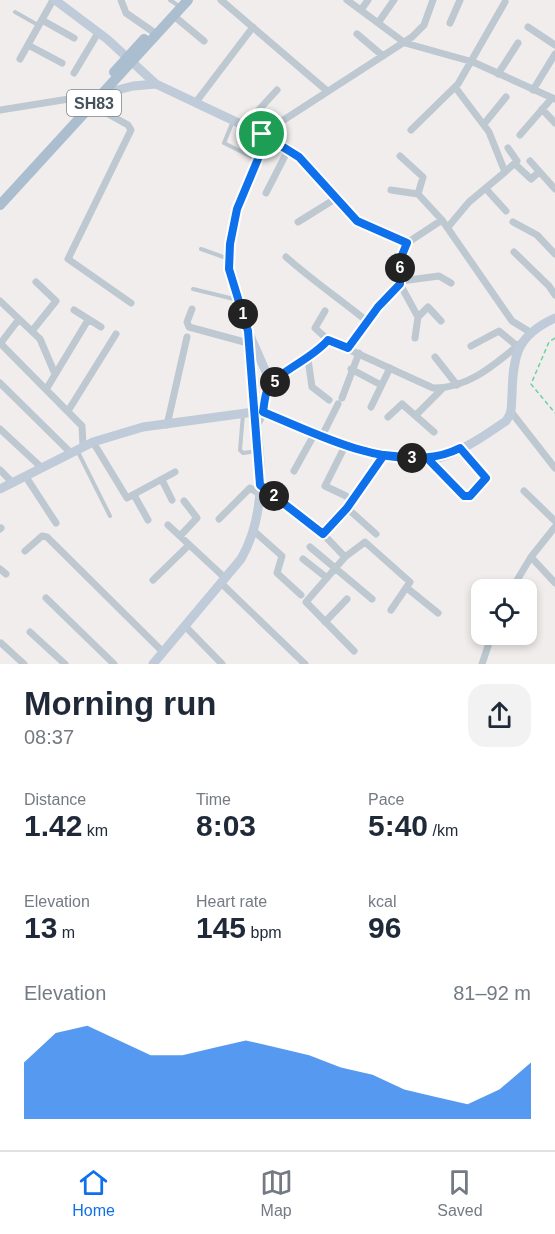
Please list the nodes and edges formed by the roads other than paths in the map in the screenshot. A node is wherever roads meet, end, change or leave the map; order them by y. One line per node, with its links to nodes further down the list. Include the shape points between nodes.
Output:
1 (54, 0): 15 (street); 21 (street)
2 (121, 0): 20 (street, via 124,12)
3 (188, 0): 14 (main road, SH83)
4 (221, 0): 18 (street)
5 (347, 0): 12 (street)
6 (368, 0): 12 (street)
7 (394, 0): 16 (street)
8 (433, 0): 25 (street, via 424,25)
9 (460, 0): 17 (street)
10 (175, 1): 20 (main road, SH83)
11 (505, 2): 33 (street)
12 (361, 10): 16 (street)
13 (15, 12): 15 (lane)
14 (174, 16): 24 (street); 32 (main road, SH83)
15 (40, 23): 23 (street); 27 (street)
16 (378, 23): 25 (street)
17 (450, 23)
18 (253, 27): 40 (street); 45 (street)
19 (528, 27): 28 (street)
20 (152, 31): 32 (main road, SH83)
21 (98, 33): 32 (street); 35 (street)
22 (357, 34): 30 (street)
23 (75, 38)
24 (204, 41)
25 (405, 43): 30 (street); 33 (street)
26 (518, 43): 36 (street)
27 (28, 45): 31 (street); 34 (street)
28 (555, 45)
29 (555, 54): 41 (street)
30 (382, 56): 40 (street)
31 (20, 59)
32 (131, 60): 37 (street); 43 (main road, SH83)
33 (473, 62): 36 (street); 38 (street)
34 (62, 63)
35 (74, 72)
36 (498, 74): 41 (street)
37 (156, 84): 43 (street, via 133,86); 45 (street)
38 (455, 87): 50 (street); 52 (street)
39 (277, 90): 51 (street)
40 (326, 90): 53 (street)
41 (533, 90): 44 (street)
42 (506, 97): 50 (street)
43 (95, 98): 47 (street); 68 (main road, SH83); 70 (main road, SH83); 90 (street, via 132,130 68,259)
44 (553, 99): 46 (street)
45 (196, 102): 48 (street)
46 (543, 109): 49 (street); 54 (street)
47 (0, 110)
48 (234, 120): 51 (street); 58 (lane, via 224,143)
49 (555, 123)
50 (484, 124): 61 (street)
51 (245, 126): 53 (street)
52 (411, 130)
53 (262, 134): 56 (street); 81 (street, via 265,142 237,209)
54 (520, 135)
55 (508, 148): 60 (street, via 517,161)
56 (288, 150): 66 (street); 69 (street, via 299,157)
57 (400, 156): 67 (street, via 423,177)
58 (252, 158)
59 (530, 161): 62 (street)
60 (515, 164): 61 (street); 62 (street, via 531,179)
61 (506, 172): 63 (street)
62 (539, 172): 64 (street)
63 (486, 189): 71 (street); 75 (street)
64 (555, 189)
65 (391, 190): 67 (street)
66 (266, 193)
67 (418, 195): 72 (street)
68 (0, 196)
69 (335, 199): 73 (street); 76 (street, via 357,221)
70 (0, 205)
71 (506, 211)
72 (442, 220): 75 (street); 76 (street)
73 (298, 222)
74 (513, 222): 79 (street, via 537,235)
75 (448, 227): 103 (street, via 512,321)
76 (407, 243): 83 (street, via 400,260)
77 (201, 249): 81 (lane)
78 (514, 252): 85 (street)
79 (555, 254)
80 (286, 257): 99 (street)
81 (229, 259): 88 (street)
82 (36, 282): 101 (street, via 56,301)
83 (400, 283): 84 (street, via 439,276); 94 (street); 99 (street)
84 (451, 283)
85 (553, 285): 87 (street)
86 (193, 289): 88 (lane)
87 (555, 295)
88 (238, 300): 102 (street)
89 (0, 301): 96 (street)
90 (131, 303)
91 (192, 309): 109 (street, via 189,327)
92 (74, 310): 97 (street)
93 (325, 311): 107 (street, via 315,328)
94 (418, 317): 98 (street, via 428,307); 106 (street)
95 (555, 318): 103 (street)
96 (19, 319): 101 (street); 108 (street)
97 (88, 320): 100 (street); 119 (street)
98 (441, 321)
99 (368, 322): 112 (street)
100 (101, 327)
101 (32, 331): 119 (street, via 43,343)
102 (248, 331): 109 (street); 116 (street)
103 (530, 332): 110 (street)
104 (116, 334): 129 (street)
105 (187, 337): 134 (street)
106 (415, 338)
107 (328, 340): 112 (street); 115 (street)
108 (0, 343): 125 (street)
109 (248, 343): 120 (street)
110 (519, 344): 111 (street, via 499,331); 124 (street, via 485,371); 131 (street)
111 (471, 346)
112 (348, 348): 113 (street)
113 (359, 353): 117 (street); 118 (street)
114 (435, 357): 124 (street)
115 (308, 359): 122 (street); 127 (street, via 312,387)
116 (265, 368): 120 (street); 122 (street)
117 (390, 368): 123 (street); 126 (street, via 433,388)
118 (351, 369): 123 (street); 137 (street, via 340,401)
119 (55, 374): 125 (street)
120 (252, 376): 122 (street); 130 (street)
121 (0, 383): 141 (street)
122 (268, 384): 130 (street)
123 (381, 385): 128 (street)
124 (457, 385): 126 (street)
125 (47, 388): 129 (street)
126 (444, 388): 132 (street)
127 (329, 400)
128 (371, 407)
129 (68, 411): 141 (street, via 82,426)
130 (253, 412): 134 (street); 137 (street); 142 (street); 142 (lane, via 240,450)
131 (512, 413): 140 (street, via 506,421); 146 (street)
132 (416, 415): 133 (street, via 401,404); 136 (street)
133 (388, 417)
134 (167, 424): 138 (street)
135 (0, 429): 145 (street)
136 (434, 432)
137 (318, 435): 139 (street); 148 (street)
138 (93, 442): 141 (street); 156 (street, via 125,496)
139 (345, 446): 143 (street); 157 (street, via 325,486)
140 (460, 448): 144 (street, via 444,457); 144 (street, via 486,478 467,497)
141 (77, 450): 145 (street); 161 (lane)
142 (258, 451): 154 (street)
143 (384, 455): 144 (street); 160 (street)
144 (427, 458)
145 (42, 468): 150 (street)
146 (555, 468)
147 (0, 470): 152 (street)
148 (294, 471)
149 (175, 472): 151 (street)
150 (26, 477): 152 (street); 165 (street)
151 (162, 480): 156 (street); 158 (street)
152 (13, 483): 153 (street)
153 (0, 489)
154 (260, 489): 162 (street, via 250,488); 168 (street); 169 (street)
155 (524, 491): 164 (street)
156 (134, 495): 163 (street)
157 (346, 496)
158 (172, 500)
159 (184, 501): 171 (street, via 197,518)
160 (347, 508): 169 (street); 170 (street)
161 (110, 516)
162 (219, 519)
163 (148, 520)
164 (555, 521)
165 (56, 523)
166 (168, 525): 171 (street)
167 (555, 527): 176 (street)
168 (254, 531): 182 (street, via 241,559); 185 (street, via 282,556 277,573)
169 (323, 534): 175 (street)
170 (376, 534)
171 (180, 536): 172 (street)
172 (189, 545): 181 (street); 182 (street)
173 (310, 547): 178 (street)
174 (25, 551): 197 (street, via 42,536 47,537)
175 (345, 557): 178 (street); 184 (street, via 365,542 410,582)
176 (532, 558): 180 (street); 183 (street)
177 (303, 559): 179 (street)
178 (336, 568): 179 (street); 188 (street)
179 (327, 578): 191 (street, via 306,602)
180 (518, 579)
181 (153, 580)
182 (223, 581): 192 (street); 203 (street)
183 (555, 583)
184 (407, 588): 189 (street); 190 (street)
185 (301, 595)
186 (46, 598): 200 (street)
187 (347, 599): 191 (street)
188 (372, 599)
189 (391, 610)
190 (438, 613)
191 (325, 622): 196 (street)
192 (185, 626): 197 (street); 202 (street)
193 (30, 632): 199 (street)
194 (1, 643): 198 (street)
195 (488, 645): 204 (street)
196 (354, 651)
197 (163, 652): 201 (street)
198 (24, 664)
199 (65, 664)
200 (114, 664)
201 (153, 664)
202 (222, 664)
203 (305, 664)
204 (482, 664)

